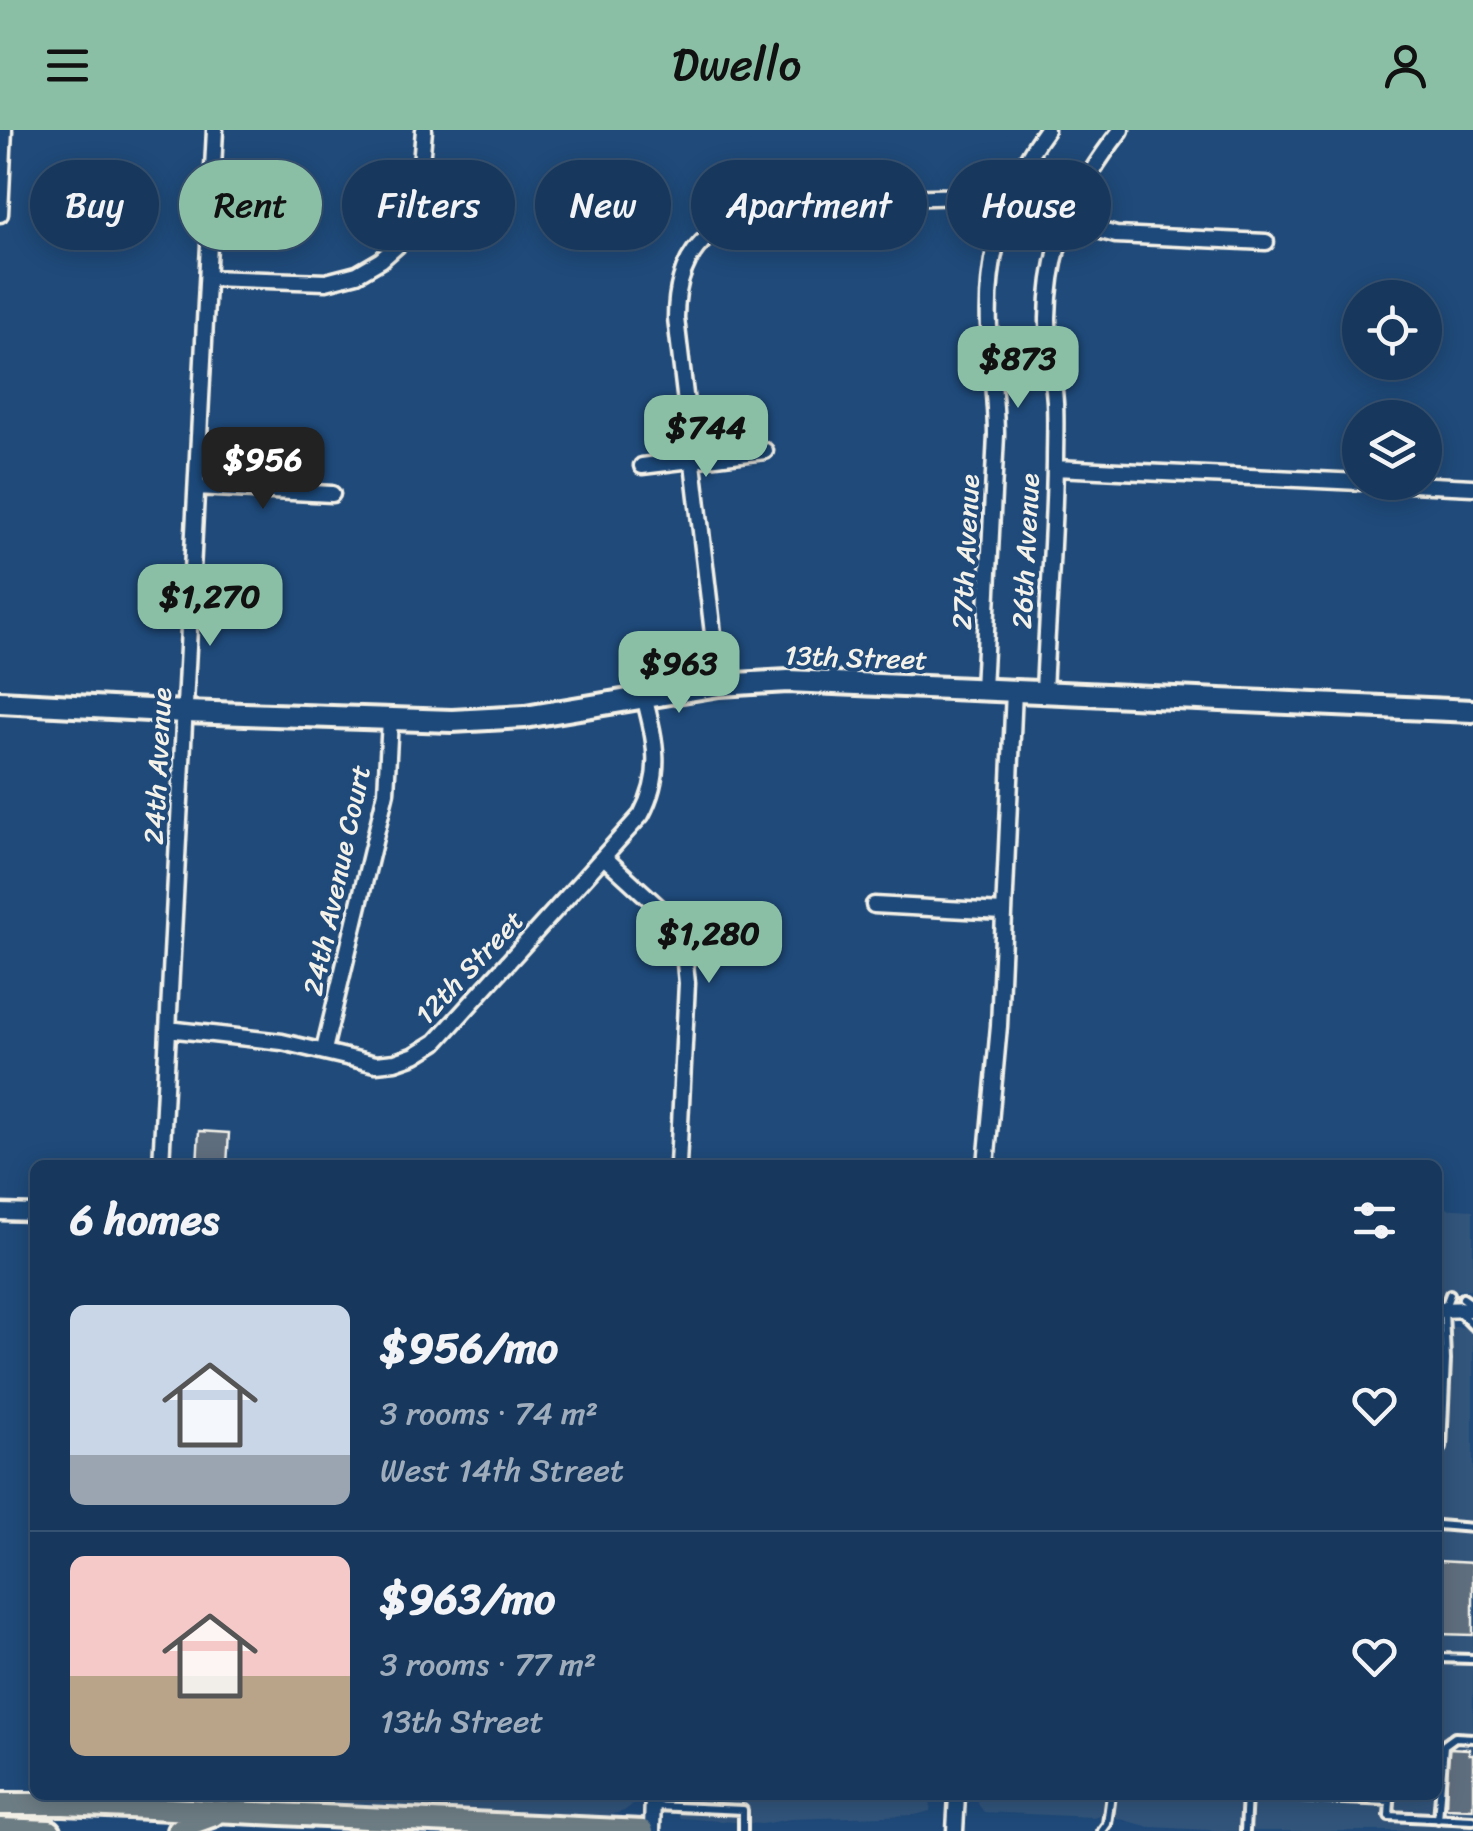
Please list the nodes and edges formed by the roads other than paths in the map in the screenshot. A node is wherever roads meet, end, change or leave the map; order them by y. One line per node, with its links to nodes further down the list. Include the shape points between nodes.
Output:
1 (4, 130): 9 (street)
2 (215, 130): 14 (street, 24th Avenue)
3 (424, 130): 14 (street, via 417,208 398,245 381,260 326,282)
4 (1046, 130): 6 (street, 27th Avenue)
5 (1121, 130): 7 (street, 26th Avenue)
6 (1029, 160)
7 (1098, 160)
8 (947, 196): 16 (street, via 748,220 706,237 679,280 676,301)
9 (0, 214)
10 (1111, 234): 11 (street)
11 (1266, 242)
12 (996, 250): 25 (street, 27th Avenue, via 989,318 996,435)
13 (1058, 250): 18 (street, 26th Avenue, via 1048,322)
14 (208, 278): 21 (street, 24th Avenue)
15 (765, 451): 16 (street)
16 (692, 460): 17 (street); 24 (street)
17 (642, 466)
18 (1055, 468): 19 (street); 27 (street, 26th Avenue)
19 (1342, 481)
20 (1442, 486): 22 (street)
21 (196, 487): 23 (street); 31 (street, 24th Avenue)
22 (1473, 487)
23 (332, 494)
24 (719, 685): 25 (street, 13th Street, via 788,681); 28 (street, 13th Street)
25 (983, 690): 26 (street, 13th Street)
26 (1014, 691): 27 (street, 13th Street); 35 (street, via 1011,891)
27 (1044, 692): 30 (street, 13th Street)
28 (644, 696): 32 (street, 13th Street, via 526,717); 33 (street, 12th Street, via 654,734 654,786)
29 (0, 702): 31 (street, 13th Street)
30 (1473, 711)
31 (184, 712): 32 (street, 13th Street); 36 (street, 24th Avenue)
32 (390, 720): 37 (street, 24th Avenue Court, via 386,792)
33 (604, 857): 37 (street, 12th Street, via 436,1042 376,1064); 39 (street, via 666,914 683,944)
34 (874, 905): 35 (street)
35 (1003, 912): 40 (street, via 997,1123)
36 (168, 1030): 37 (street, 12th Street); 38 (street, 24th Avenue)
37 (324, 1050)
38 (161, 1160)
39 (678, 1160)
40 (987, 1160)
41 (0, 1212): 42 (street)
42 (30, 1213)
43 (1450, 1294): 44 (lane)
44 (1458, 1307): 45 (lane); 46 (lane, via 1446,1360)
45 (1473, 1326)
46 (1442, 1448)
47 (1442, 1525): 48 (lane)
48 (1473, 1528)
49 (1442, 1658): 50 (lane)
50 (1473, 1659)
51 (1473, 1738): 52 (lane, via 1444,1744)
52 (1442, 1769)
53 (956, 1800): 70 (street)
54 (1110, 1800): 71 (lane)
55 (1248, 1800): 72 (lane)
56 (1366, 1800): 61 (lane, via 1390,1801 1388,1816)
57 (1439, 1800): 61 (lane)
58 (653, 1801): 68 (street); 69 (lane, via 743,1810)
59 (0, 1804): 60 (main road)
60 (230, 1811): 66 (main road); 67 (main road)
61 (1438, 1818): 62 (lane)
62 (1448, 1819): 63 (lane); 73 (lane)
63 (1473, 1820)
64 (0, 1829): 65 (main road)
65 (50, 1831)
66 (178, 1831)
67 (643, 1831)
68 (652, 1831)
69 (743, 1831)
70 (955, 1831)
71 (1102, 1831)
72 (1245, 1831)
73 (1447, 1831)

